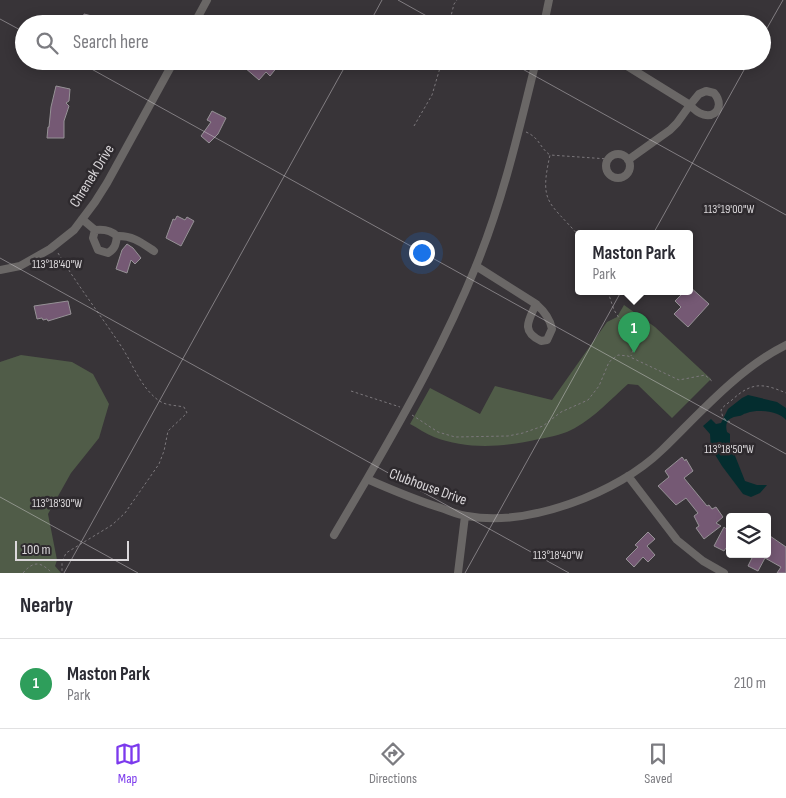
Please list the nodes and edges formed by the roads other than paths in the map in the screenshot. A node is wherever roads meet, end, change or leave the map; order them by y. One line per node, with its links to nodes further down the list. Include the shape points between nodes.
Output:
1 (207, 0): 3 (street)
2 (549, 0): 4 (street)
3 (199, 15)
4 (546, 15)
5 (169, 70): 9 (street, Chrenek Drive, via 103,189)
6 (534, 70): 13 (street, Clubhouse Drive, via 498,204)
7 (634, 70): 8 (street, via 690,105 670,130)
8 (628, 160): 8 (street, via 629,171 623,177 615,178 608,174 608,159 618,154)
9 (82, 219): 10 (street); 14 (street, Chrenek Drive, via 74,230 53,246 20,266)
10 (95, 230): 11 (street, via 109,231); 11 (street, via 95,246 103,252 113,250)
11 (117, 236): 12 (street, via 138,240)
12 (154, 252)
13 (476, 266): 15 (street); 18 (street, Clubhouse Drive, via 449,327)
14 (0, 270)
15 (536, 304)
16 (786, 345): 17 (street, Clubhouse Drive, via 722,391 660,452)
17 (628, 476): 19 (street, Clubhouse Drive, via 562,507 532,514); 22 (street, via 677,540)
18 (367, 479): 19 (street, Clubhouse Drive); 20 (street)
19 (465, 516): 21 (street)
20 (334, 535)
21 (458, 573)
22 (724, 573)

